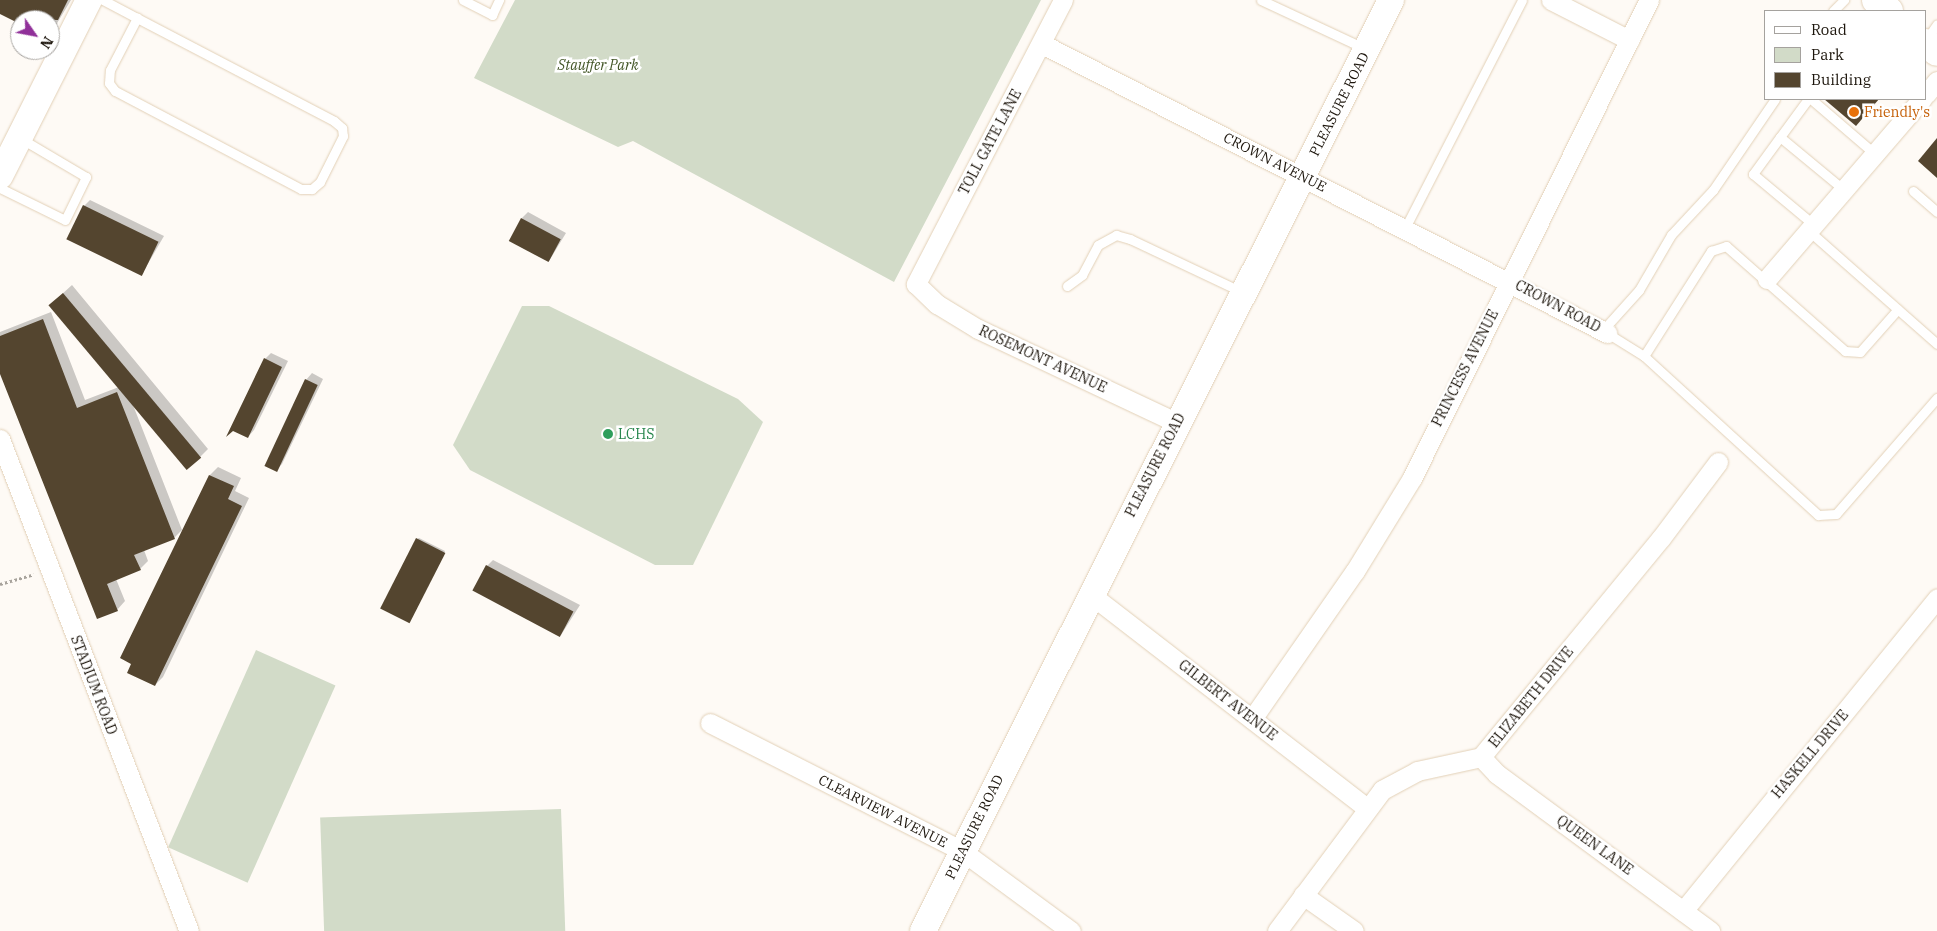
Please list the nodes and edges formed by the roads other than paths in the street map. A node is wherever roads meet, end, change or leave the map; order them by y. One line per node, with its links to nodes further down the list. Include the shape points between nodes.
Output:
1 (89, 0): 28 (street)
2 (103, 0): 13 (lane)
3 (463, 0): 4 (lane, via 492,15)
4 (499, 0)
5 (1063, 0): 18 (street, TOLL GATE LANE)
6 (1261, 0): 19 (lane)
7 (1391, 0): 19 (street, PLEASURE ROAD)
8 (1522, 0): 36 (lane)
9 (1551, 0): 16 (street)
10 (1649, 0): 16 (street, PRINCESS AVENUE)
11 (1844, 0): 12 (lane)
12 (1834, 10)
13 (137, 18): 13 (lane, via 342,128 343,136 320,182 312,189 301,188 115,91 109,83 110,70)
14 (1937, 24): 15 (lane)
15 (1927, 39)
16 (1629, 40): 39 (street, PRINCESS AVENUE)
17 (1927, 42): 20 (highway)
18 (1042, 44): 30 (street, CROWN AVENUE); 40 (street, TOLL GATE LANE)
19 (1367, 49): 30 (street, PLEASURE ROAD)
20 (1937, 52)
21 (1937, 81): 22 (street)
22 (1927, 93)
23 (1774, 100): 44 (lane, via 1713,190 1671,235 1635,296)
24 (1809, 100): 27 (lane)
25 (1811, 100): 29 (lane)
26 (1921, 100): 29 (street)
27 (1780, 137): 33 (lane); 37 (lane, via 1753,174)
28 (20, 138): 31 (street); 32 (lane, via 86,176 65,220)
29 (1875, 154): 33 (street)
30 (1302, 175): 36 (street, CROWN AVENUE); 42 (street, PLEASURE ROAD)
31 (0, 176)
32 (0, 188)
33 (1844, 190): 37 (street)
34 (1913, 191): 35 (lane)
35 (1937, 212)
36 (1405, 228): 39 (street, CROWN AVENUE)
37 (1811, 228): 38 (street); 43 (lane)
38 (1767, 279): 43 (lane, via 1845,351 1860,352); 46 (lane, via 1726,246 1711,251)
39 (1509, 280): 44 (street, CROWN ROAD); 53 (street, PRINCESS AVENUE, via 1412,478 1355,571)
40 (916, 284): 48 (street, ROSEMONT AVENUE, via 938,304 978,329)
41 (1067, 286): 42 (lane, via 1082,275 1098,245 1116,235)
42 (1243, 292): 48 (street, PLEASURE ROAD)
43 (1898, 309): 45 (lane)
44 (1605, 332): 46 (lane)
45 (1937, 344)
46 (1644, 356): 47 (lane, via 1818,515 1836,514)
47 (1937, 398)
48 (1176, 422): 51 (street, PLEASURE ROAD)
49 (0, 439): 61 (street, STADIUM ROAD)
50 (1718, 462): 55 (street, ELIZABETH DRIVE, via 1661,538)
51 (1090, 594): 53 (street, GILBERT AVENUE); 57 (street, PLEASURE ROAD)
52 (1937, 598): 59 (street, HASKELL DRIVE)
53 (1252, 719): 56 (street, GILBERT AVENUE)
54 (710, 723): 57 (street, CLEARVIEW AVENUE)
55 (1481, 757): 56 (street, ELIZABETH DRIVE, via 1402,777 1382,790); 59 (street, QUEEN LANE, via 1497,774)
56 (1366, 807): 58 (street, ELIZABETH DRIVE)
57 (962, 851): 60 (street, CLEARVIEW AVENUE); 62 (street, PLEASURE ROAD)
58 (1303, 895): 63 (street, ELIZABETH DRIVE); 64 (street)
59 (1682, 911): 65 (street, QUEEN LANE)
60 (1066, 929)
61 (189, 931)
62 (923, 931)
63 (1277, 931)
64 (1354, 931)
65 (1710, 931)

